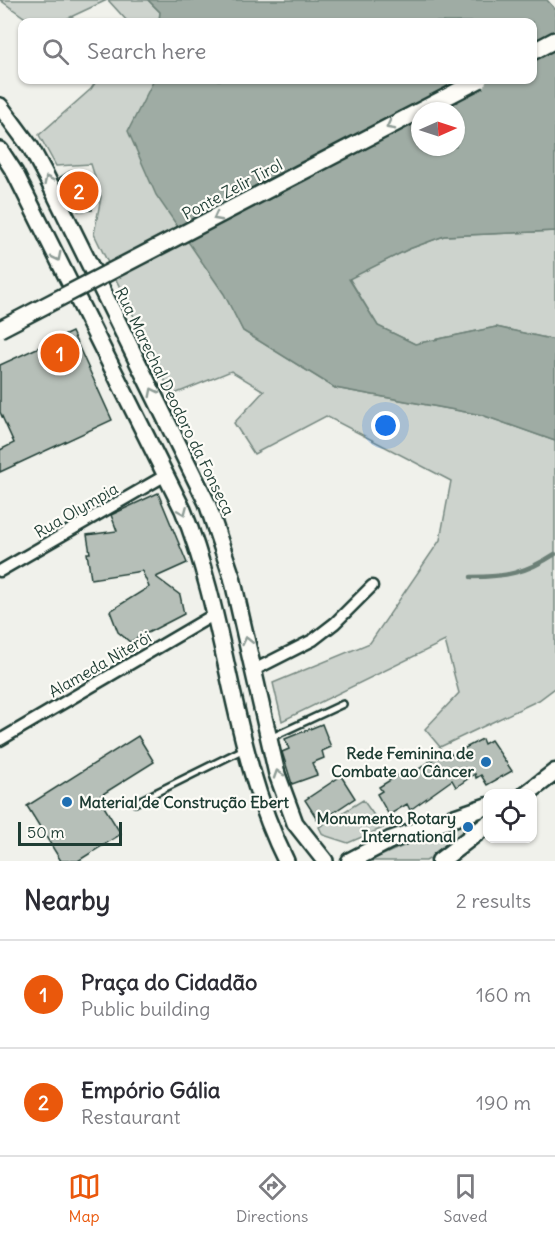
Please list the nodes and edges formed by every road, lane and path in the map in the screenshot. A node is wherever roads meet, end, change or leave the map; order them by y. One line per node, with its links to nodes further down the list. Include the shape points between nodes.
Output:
1 (555, 40): 2 (main road)
2 (537, 49)
3 (471, 84): 7 (main road, Ponte Zelir Tirol, one-way to 7, bridge)
4 (1, 108): 12 (main road, Rua Marechal Deodoro da Fonseca, one-way to 4, via 227,557 207,502 46,176)
5 (0, 150): 6 (main road, one-way to 6)
6 (75, 292): 7 (street); 8 (main road)
7 (0, 330)
8 (166, 475): 9 (street, Rua Olympia); 11 (main road, one-way to 11, via 196,543)
9 (0, 571)
10 (372, 586): 12 (street, via 313,640)
11 (215, 614): 15 (street, Alameda Niterói); 16 (main road)
12 (254, 670): 14 (main road, Rua Marechal Deodoro da Fonseca)
13 (343, 704): 14 (lane)
14 (268, 739): 16 (main road); 23 (main road, Rua Marechal Deodoro da Fonseca, one-way to 14, via 295,823)
15 (0, 740)
16 (246, 749): 19 (lane); 22 (main road, via 264,810)
17 (555, 772): 18 (main road)
18 (530, 789)
19 (135, 803)
20 (483, 808): 24 (main road, via 390,840)
21 (483, 828): 25 (main road)
22 (286, 861)
23 (325, 861)
24 (350, 861)
25 (440, 861)

